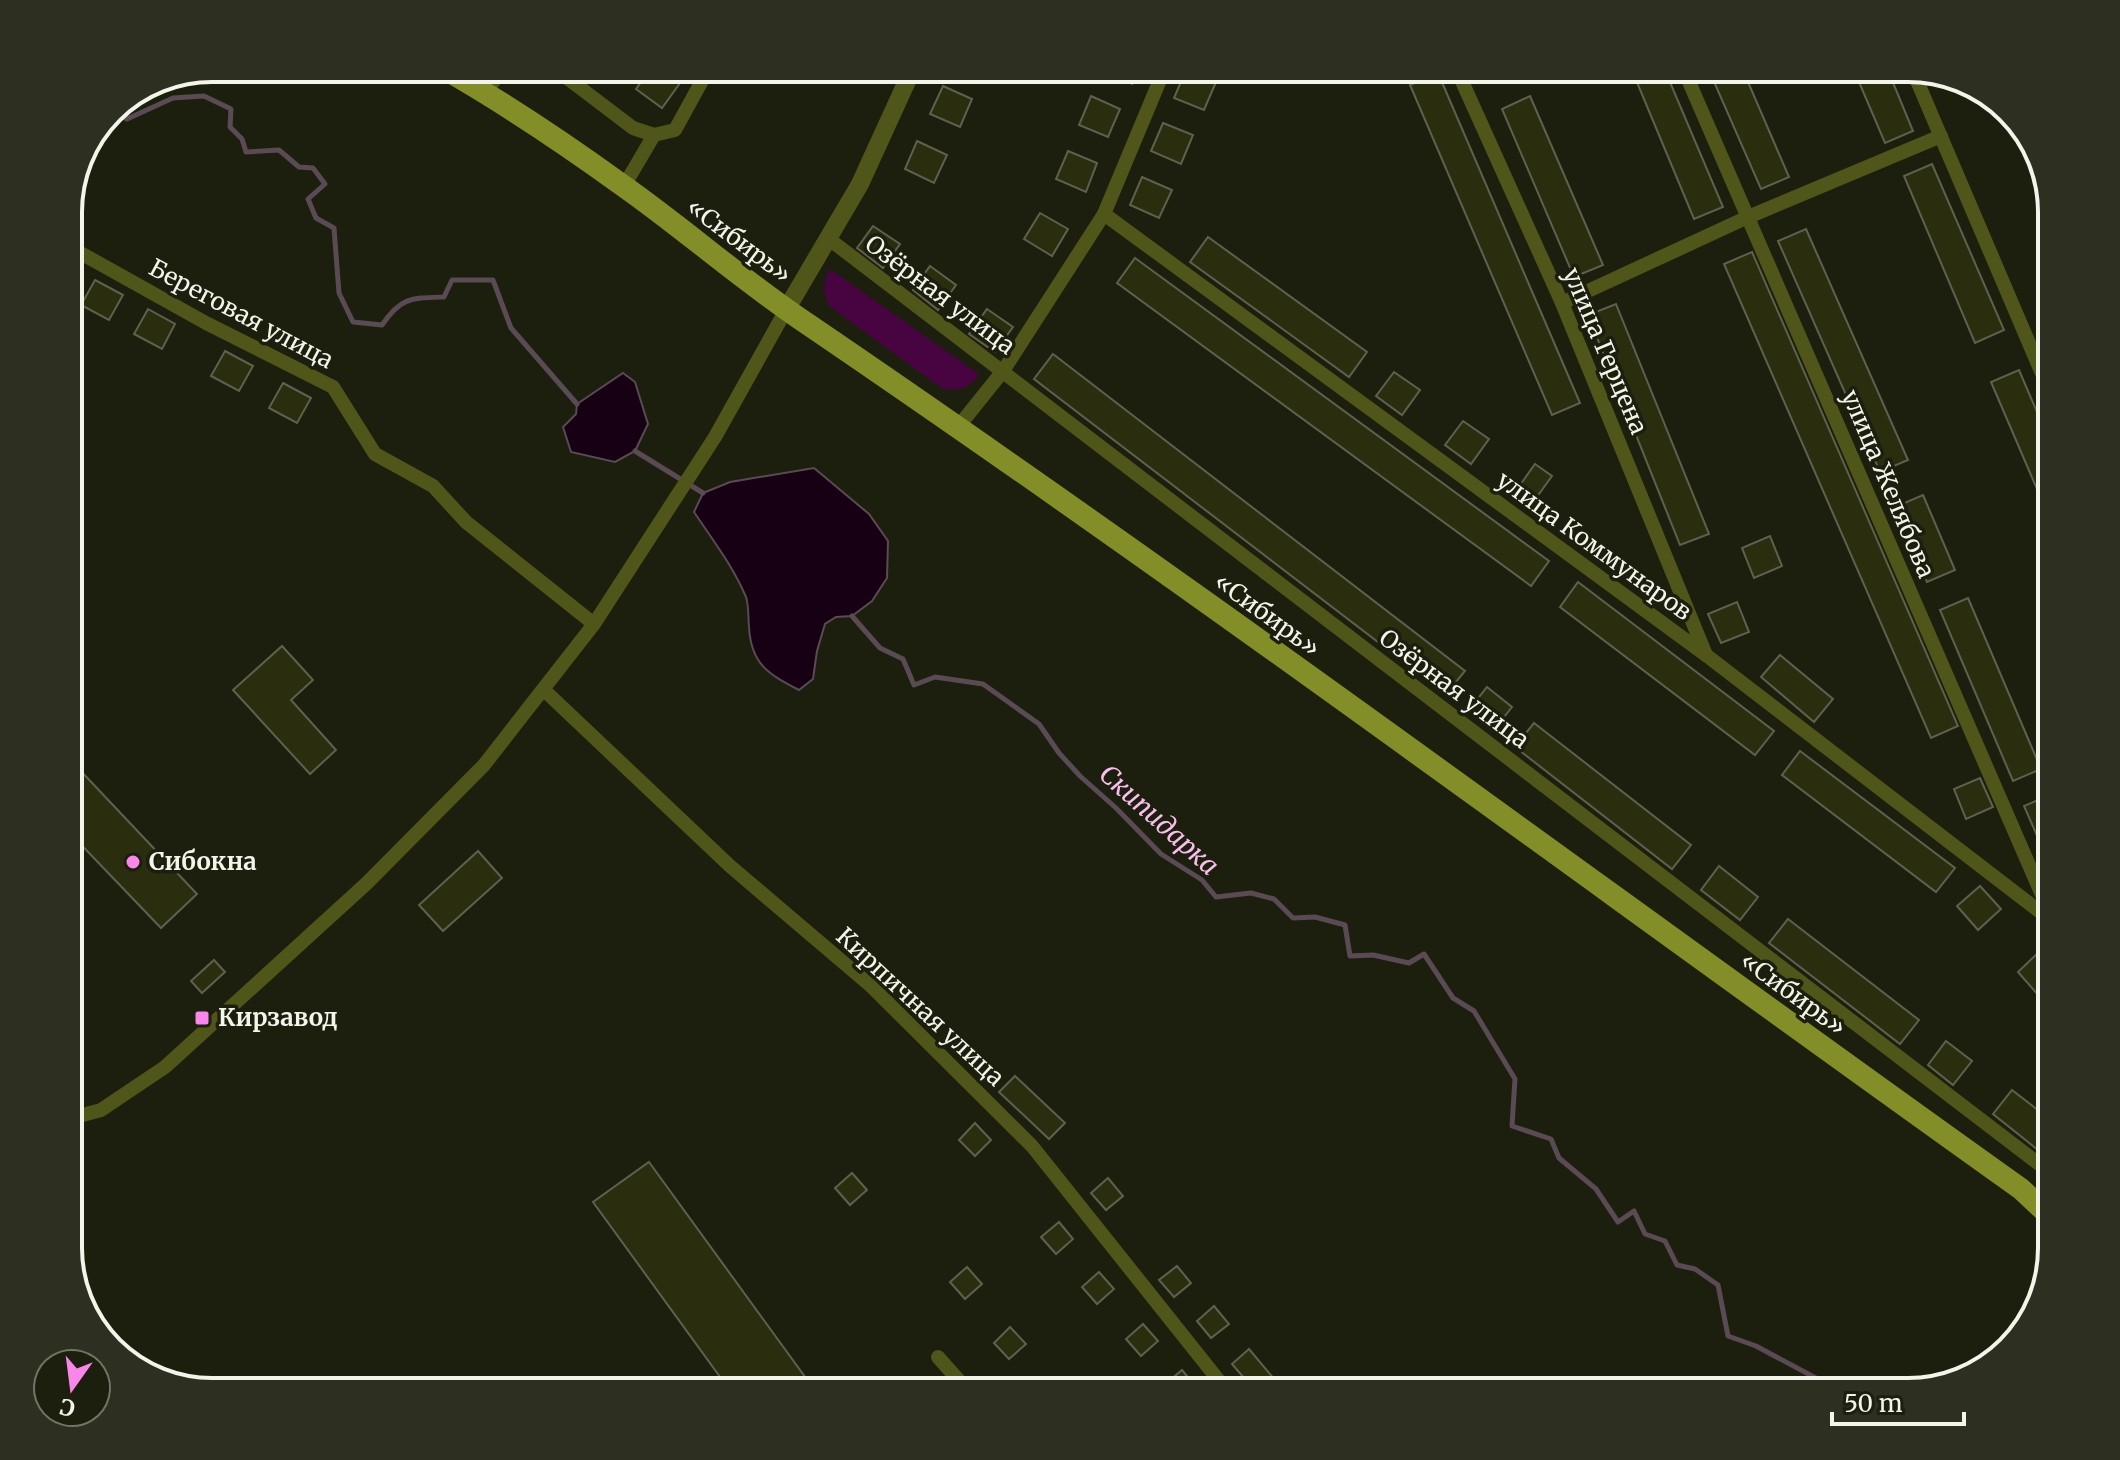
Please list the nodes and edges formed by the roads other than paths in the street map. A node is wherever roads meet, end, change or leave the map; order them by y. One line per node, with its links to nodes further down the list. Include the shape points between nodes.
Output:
1 (467, 82): 10 (main road, «Сибирь»)
2 (493, 82): 10 (street)
3 (572, 82): 11 (street, via 633,128)
4 (701, 82): 11 (street, via 675,130)
5 (907, 82): 16 (street)
6 (1159, 82): 14 (street)
7 (1462, 82): 18 (street, улица Герцена)
8 (1689, 82): 15 (street, улица Желябова)
9 (1918, 83): 12 (street)
10 (486, 93): 13 (main road, «Сибирь»)
11 (654, 135): 13 (street)
12 (1941, 136): 15 (street); 20 (street)
13 (624, 186): 19 (main road, «Сибирь»)
14 (1104, 214): 21 (street); 24 (street, улица Коммунаров)
15 (1748, 217): 18 (street); 26 (street, улица Желябова)
16 (829, 239): 19 (street); 21 (street, Озёрная улица)
17 (82, 254): 23 (street, Береговая улица, via 333,387 375,454 433,486 466,522)
18 (1562, 303): 24 (street, улица Герцена)
19 (786, 310): 22 (main road, «Сибирь»); 23 (street, via 715,437)
20 (2038, 364)
21 (1003, 371): 22 (street); 29 (street, Озёрная улица)
22 (958, 427): 30 (main road, «Сибирь»)
23 (594, 624): 25 (street)
24 (1706, 655): 27 (street, улица Коммунаров)
25 (544, 690): 28 (street, via 484,765 367,883 165,1067 101,1110); 33 (street, Кирпичная улица, via 730,866 871,986 1032,1146)
26 (2038, 887)
27 (2038, 908)
28 (82, 1115)
29 (2038, 1163)
30 (2038, 1205)
31 (938, 1357): 32 (street)
32 (957, 1378)
33 (1217, 1378)

